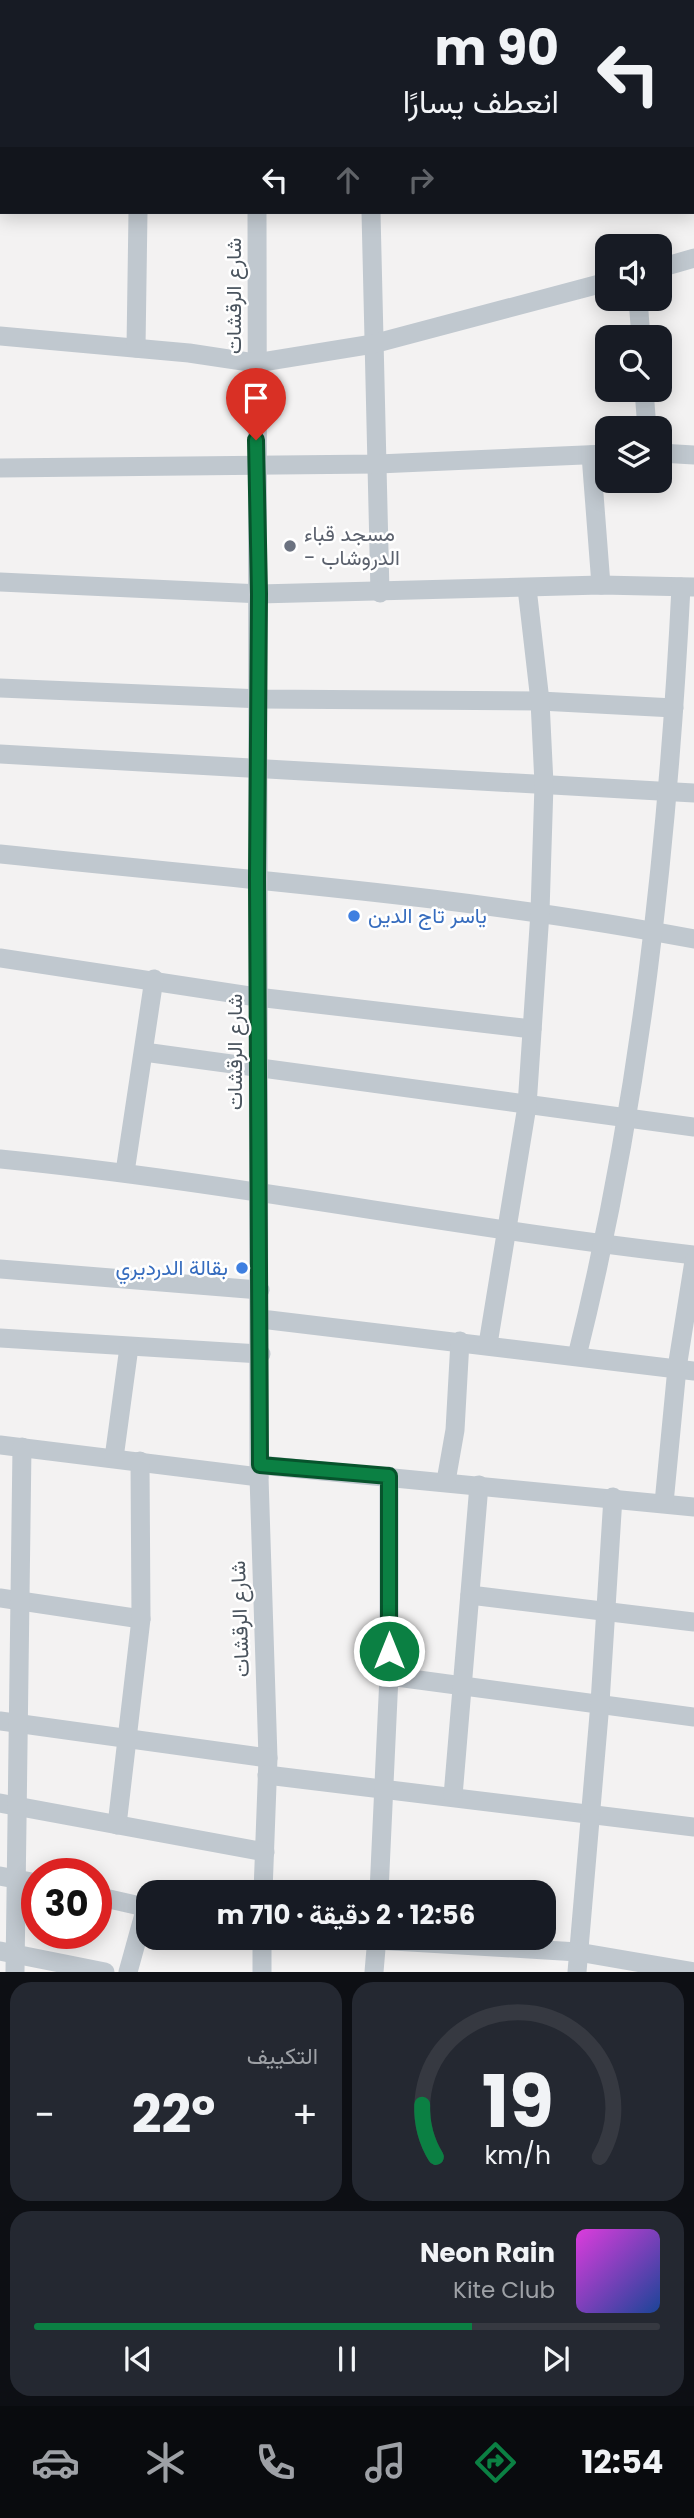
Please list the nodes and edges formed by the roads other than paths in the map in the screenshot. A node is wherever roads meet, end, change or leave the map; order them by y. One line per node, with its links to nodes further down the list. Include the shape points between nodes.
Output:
1 (474, 0): 2 (street)
2 (540, 0)
3 (138, 214): 11 (street)
4 (257, 214): 12 (street, شارع الرقشات)
5 (371, 214): 10 (street)
6 (694, 258): 7 (street)
7 (672, 264)
8 (595, 285): 10 (street)
9 (0, 336): 11 (street)
10 (373, 344): 12 (street); 16 (street)
11 (136, 348): 12 (street)
12 (256, 363): 17 (street, شارع الرقشات)
13 (595, 454): 16 (street)
14 (672, 454): 15 (street)
15 (694, 455)
16 (378, 464): 17 (street); 24 (street)
17 (256, 466): 18 (street); 25 (street, شارع الرقشات)
18 (0, 468)
19 (600, 493): 21 (street)
20 (0, 582): 25 (street)
21 (601, 585): 22 (street); 23 (street)
22 (688, 587): 26 (street)
23 (527, 588): 24 (street); 29 (street)
24 (380, 593): 25 (street)
25 (259, 594): 28 (street, شارع الرقشات)
26 (685, 684): 30 (street)
27 (0, 688): 28 (street)
28 (260, 699): 29 (street); 32 (street, شارع الرقشات)
29 (540, 701): 30 (street); 33 (street)
30 (674, 708): 34 (street)
31 (0, 754): 32 (street)
32 (259, 767): 33 (street); 37 (street, شارع الرقشات)
33 (544, 784): 34 (street); 38 (street)
34 (670, 792): 35 (street); 39 (street)
35 (694, 793)
36 (0, 854): 37 (street)
37 (257, 879): 38 (street); 43 (street, شارع الرقشات)
38 (540, 912): 39 (street); 44 (street)
39 (655, 932): 40 (street); 48 (street)
40 (694, 939)
41 (0, 958): 42 (street)
42 (154, 979): 43 (street); 45 (street)
43 (257, 997): 44 (street); 46 (street, شارع الرقشات)
44 (532, 1029): 47 (street)
45 (144, 1052): 46 (street); 51 (street)
46 (257, 1066): 47 (street); 52 (street, شارع الرقشات)
47 (527, 1105): 48 (street); 53 (street)
48 (626, 1116): 49 (street); 54 (street)
49 (694, 1127)
50 (0, 1159): 51 (street)
51 (125, 1172): 52 (street)
52 (259, 1193): 53 (street); 58 (street, شارع الرقشات)
53 (509, 1230): 54 (street); 62 (street)
54 (605, 1245): 55 (street); 65 (street)
55 (694, 1255)
56 (694, 1261): 66 (street)
57 (0, 1269): 58 (street)
58 (260, 1290): 59 (street, شارع الرقشات)
59 (261, 1319): 61 (street); 64 (street, شارع الرقشات)
60 (0, 1338): 63 (street)
61 (460, 1341): 62 (street); 73 (street)
62 (488, 1345): 65 (street)
63 (129, 1347): 64 (street); 69 (street)
64 (261, 1354): 71 (street, شارع الرقشات)
65 (577, 1356): 66 (street)
66 (686, 1370): 76 (street)
67 (0, 1444): 68 (street)
68 (23, 1447): 69 (street); 80 (street)
69 (114, 1458): 70 (street)
70 (140, 1461): 71 (street); 82 (street)
71 (259, 1471): 72 (street); 91 (street, شارع الرقشات)
72 (389, 1476): 73 (street); 84 (street)
73 (446, 1481): 74 (street)
74 (478, 1485): 75 (street); 78 (street)
75 (613, 1497): 76 (street); 81 (street)
76 (664, 1503): 77 (street)
77 (694, 1507)
78 (470, 1595): 81 (street); 85 (street)
79 (0, 1598): 80 (street)
80 (20, 1601): 82 (street); 89 (street)
81 (605, 1613): 83 (street); 86 (street)
82 (141, 1619): 90 (street)
83 (694, 1622)
84 (389, 1676): 85 (street); 92 (street)
85 (464, 1688): 86 (street); 93 (street)
86 (600, 1703): 87 (street); 95 (street)
87 (694, 1717)
88 (0, 1721): 89 (street)
89 (20, 1724): 90 (street); 94 (street)
90 (128, 1741): 91 (street); 96 (street)
91 (268, 1766): 92 (street); 98 (street, شارع الرقشات)
92 (386, 1788): 93 (street); 101 (street)
93 (453, 1796): 95 (street)
94 (9, 1805): 96 (street); 99 (street)
95 (589, 1812): 97 (street); 108 (street)
96 (117, 1825): 98 (street)
97 (694, 1827)
98 (265, 1852): 100 (street, شارع الرقشات)
99 (8, 1877): 109 (street)
100 (264, 1880)
101 (381, 1880)
102 (112, 1899): 103 (street)
103 (136, 1905)
104 (136, 1945): 111 (street)
105 (262, 1950): 112 (street)
106 (376, 1950): 113 (street)
107 (547, 1950): 108 (street)
108 (578, 1952): 114 (street); 115 (street)
109 (10, 1959): 110 (street)
110 (106, 1972)
111 (128, 1972)
112 (262, 1972)
113 (374, 1972)
114 (577, 1972)
115 (694, 1972)

